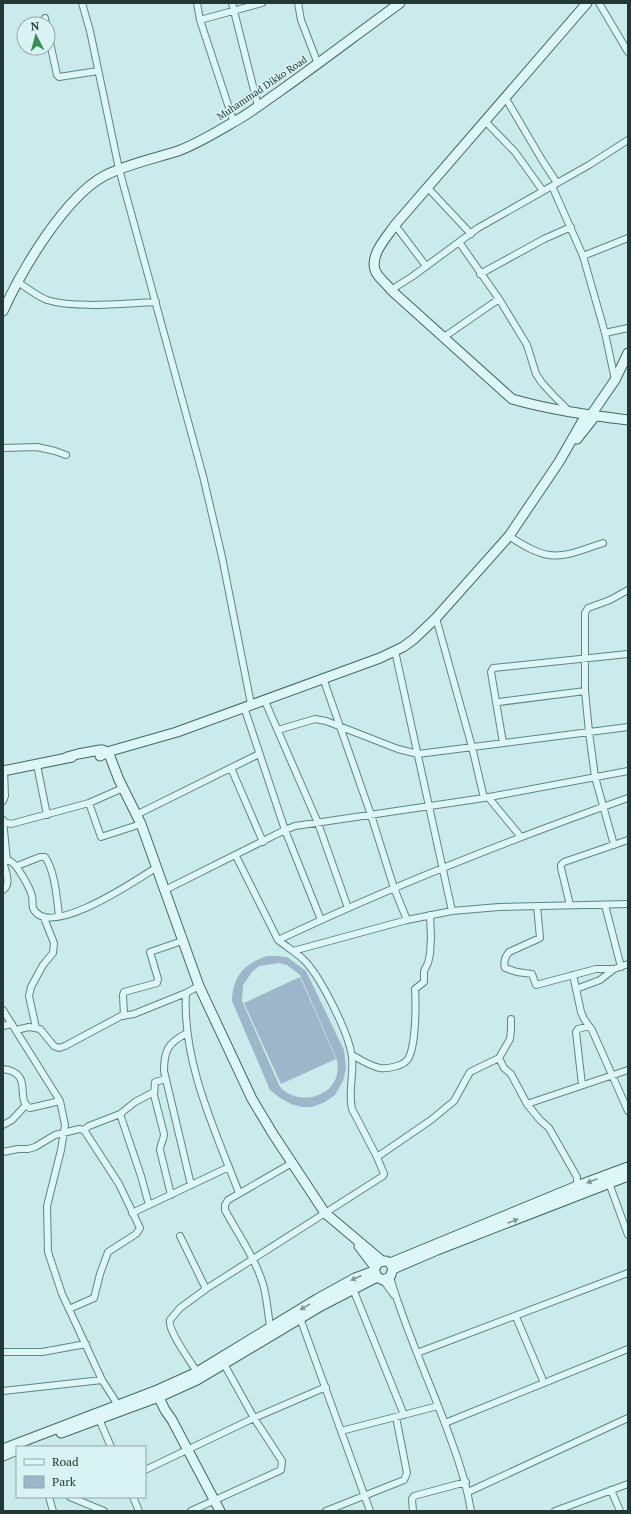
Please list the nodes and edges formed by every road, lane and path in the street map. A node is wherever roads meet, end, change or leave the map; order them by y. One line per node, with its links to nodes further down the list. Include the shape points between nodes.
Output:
1 (82, 3): 14 (street)
2 (197, 3): 10 (street)
3 (232, 3): 9 (street)
4 (262, 3): 9 (street)
5 (298, 3): 13 (street, via 301,20)
6 (400, 3): 13 (street, Muhammad Dikko Road)
7 (599, 3): 11 (street)
8 (583, 4): 15 (street)
9 (235, 11): 10 (street); 16 (street)
10 (200, 20): 18 (street)
11 (628, 52)
12 (53, 56): 14 (street, via 59,77)
13 (318, 64): 16 (street, Muhammad Dikko Road)
14 (98, 71): 20 (street)
15 (505, 96): 17 (street); 21 (street)
16 (258, 106): 18 (street, Muhammad Dikko Road)
17 (485, 121): 22 (street); 23 (street, via 515,152)
18 (234, 123): 20 (street, Muhammad Dikko Road, via 180,150)
19 (628, 140): 21 (street)
20 (119, 169): 32 (street, Muhammad Dikko Road, via 102,177 67,208 44,238); 35 (street)
21 (554, 184): 23 (street); 25 (street)
22 (427, 187): 24 (street); 26 (street)
23 (544, 191): 26 (street)
24 (395, 225): 30 (street); 33 (street, via 375,256 374,264 376,272)
25 (571, 227): 29 (street); 31 (street)
26 (471, 234): 28 (street)
27 (628, 238): 29 (street)
28 (459, 242): 30 (street); 31 (street)
29 (583, 256): 38 (street)
30 (426, 266): 33 (street)
31 (480, 274): 34 (street)
32 (18, 282): 35 (street, via 47,300 64,303 92,305); 36 (street, Muhammad Dikko Road)
33 (391, 290): 39 (street)
34 (499, 299): 39 (street); 43 (street, via 527,345 536,374)
35 (156, 302): 59 (street, via 222,557)
36 (3, 311)
37 (628, 328): 38 (street)
38 (605, 333): 42 (street)
39 (444, 337): 43 (street, via 512,399)
40 (628, 353): 41 (street)
41 (625, 365): 42 (street)
42 (615, 380): 44 (street)
43 (570, 412): 44 (street)
44 (591, 416): 45 (street); 48 (street)
45 (628, 420)
46 (3, 448): 47 (street, via 37,447)
47 (66, 455)
48 (509, 536): 49 (street, via 548,555 562,555); 51 (street)
49 (603, 543)
50 (628, 590): 54 (street, via 586,610)
51 (436, 618): 52 (street, via 414,639); 65 (street)
52 (395, 651): 55 (street); 68 (street)
53 (628, 654): 54 (street)
54 (584, 659): 56 (street); 58 (street, via 493,668 491,672)
55 (323, 678): 57 (street); 60 (street)
56 (585, 691): 58 (street); 63 (street)
57 (264, 700): 59 (street); 62 (street)
58 (497, 704): 64 (street)
59 (247, 706): 66 (street, via 177,732); 67 (street)
60 (341, 727): 62 (street, via 315,719); 68 (street); 83 (street)
61 (628, 728): 63 (street)
62 (278, 730): 85 (street)
63 (589, 732): 64 (street); 73 (street)
64 (503, 743): 65 (street)
65 (472, 747): 68 (street); 75 (street)
66 (104, 754): 69 (street, via 67,758); 74 (street)
67 (259, 754): 70 (street); 87 (street)
68 (418, 754): 79 (street)
69 (37, 765): 71 (street); 81 (street)
70 (231, 768): 82 (street); 90 (street)
71 (4, 771): 77 (street)
72 (628, 771): 73 (street)
73 (595, 777): 75 (street); 80 (street)
74 (121, 784): 78 (street); 82 (street)
75 (486, 798): 79 (street); 88 (street)
76 (628, 798): 80 (street)
77 (3, 802)
78 (89, 804): 81 (street); 86 (street, via 101,837)
79 (429, 806): 83 (street); 96 (street)
80 (603, 807): 88 (street); 91 (street)
81 (47, 815): 84 (street, via 11,824)
82 (136, 815): 86 (street)
83 (371, 815): 85 (street); 97 (street)
84 (4, 820): 93 (street)
85 (318, 823): 87 (street); 104 (street)
86 (141, 824): 95 (street)
87 (285, 830): 90 (street); 109 (street)
88 (521, 837): 96 (street)
89 (628, 840): 91 (street)
90 (263, 842): 92 (street)
91 (614, 844): 103 (street, via 561,865)
92 (236, 856): 99 (street); 111 (street)
93 (7, 861): 94 (street); 98 (street, via 3,861 8,884)
94 (17, 866): 107 (street, via 45,857 55,885); 108 (street, via 32,896 33,908)
95 (157, 867): 99 (street); 107 (street, via 106,900)
96 (442, 868): 97 (street); 105 (street)
97 (394, 888): 104 (street); 110 (street)
98 (3, 890)
99 (165, 890): 112 (street)
100 (605, 904): 101 (street); 103 (street); 115 (street)
101 (628, 904)
102 (537, 906): 103 (street); 105 (street); 116 (street, via 539,940 509,952 505,968 532,974 536,985)
103 (570, 906)
104 (348, 908): 109 (street)
105 (452, 910): 106 (street)
106 (430, 915): 110 (street); 129 (street, via 430,954 424,971 424,982 416,989 416,1016 409,1058 390,1068 381,1068)
107 (59, 916): 108 (street)
108 (44, 918): 126 (street, via 54,943 54,953 43,965 31,986 29,996)
109 (321, 920): 111 (street)
110 (407, 920): 113 (street)
111 (278, 940): 113 (street)
112 (182, 941): 117 (street); 121 (street, via 150,952 158,979 157,984 124,992)
113 (293, 951): 129 (street, via 306,962 319,980 343,1027)
114 (628, 964): 115 (street)
115 (617, 968): 116 (street, via 596,969); 118 (street, via 600,980)
116 (573, 975): 118 (street)
117 (199, 986): 119 (street); 147 (street, via 252,1099)
118 (576, 989): 125 (street, via 581,1012)
119 (186, 993): 121 (street); 128 (street)
120 (3, 1010): 123 (street)
121 (124, 1016): 126 (street, via 59,1048)
122 (511, 1019): 130 (street, via 510,1039)
123 (12, 1024): 124 (street); 127 (street)
124 (3, 1026)
125 (589, 1026): 133 (street); 135 (street, via 576,1032)
126 (36, 1028): 127 (street)
127 (16, 1030): 137 (street)
128 (187, 1033): 134 (street, via 173,1042 166,1051); 148 (street, via 204,1097)
129 (352, 1055): 146 (street, via 350,1101)
130 (499, 1058): 138 (street); 146 (street, via 470,1072 454,1101 431,1120)
131 (3, 1069): 139 (street, via 13,1070 19,1076)
132 (628, 1070): 133 (street)
133 (612, 1075): 135 (street); 140 (street)
134 (166, 1079): 136 (street, via 156,1081); 152 (street)
135 (582, 1085): 138 (street)
136 (154, 1092): 141 (street); 155 (street, via 164,1134 160,1150)
137 (60, 1101): 139 (street, via 30,1108); 144 (street)
138 (527, 1104): 153 (street, via 549,1128 577,1177)
139 (25, 1106): 142 (street)
140 (628, 1111)
141 (120, 1114): 143 (street); 156 (street)
142 (3, 1126)
143 (84, 1130): 144 (street); 157 (street, via 119,1184)
144 (64, 1133): 145 (street, via 55,1135 35,1147); 166 (street, via 47,1206 48,1252)
145 (3, 1152)
146 (377, 1156): 158 (street, via 383,1176)
147 (292, 1163): 154 (street); 158 (street)
148 (229, 1167): 152 (street); 154 (street)
149 (628, 1167): 153 (street, one-way to 153)
150 (628, 1176): 151 (street)
151 (609, 1183): 159 (street); 162 (street, one-way to 151)
152 (191, 1185): 155 (street)
153 (577, 1186): 162 (street)
154 (239, 1193): 161 (street, via 228,1200 225,1210)
155 (171, 1195): 156 (street)
156 (149, 1205): 157 (street)
157 (132, 1212): 166 (street, via 139,1231 108,1252 94,1298)
158 (325, 1213): 161 (street); 162 (street, via 354,1238)
159 (628, 1235)
160 (180, 1236): 164 (street)
161 (252, 1260): 164 (street); 169 (street, via 262,1282)
162 (383, 1271): 165 (street); 169 (street, one-way to 169, via 338,1287); 173 (street)
163 (628, 1273): 167 (street)
164 (206, 1289): 175 (street, via 180,1308 169,1323)
165 (353, 1289): 168 (street); 183 (street)
166 (69, 1309): 170 (street)
167 (516, 1317): 173 (street); 177 (street)
168 (300, 1318): 174 (street); 178 (street)
169 (270, 1327): 175 (street)
170 (86, 1344): 172 (street, via 42,1352); 176 (street)
171 (628, 1349): 177 (street)
172 (3, 1352)
173 (417, 1354): 182 (street)
174 (224, 1364): 180 (street, via 197,1380); 185 (street)
175 (197, 1372): 180 (street)
176 (102, 1380): 179 (street); 181 (street)
177 (544, 1383): 188 (street)
178 (326, 1387): 185 (street); 189 (street)
179 (3, 1391)
180 (160, 1393): 181 (street); 187 (street); 192 (street)
181 (118, 1405): 193 (street)
182 (438, 1406): 183 (street); 188 (street)
183 (404, 1415): 184 (street)
184 (396, 1417): 189 (street); 201 (street, via 406,1477)
185 (254, 1418): 192 (street); 205 (street, via 282,1461 281,1470)
186 (628, 1418): 200 (street)
187 (99, 1419): 190 (street); 191 (street)
188 (445, 1423): 197 (street)
189 (341, 1431): 201 (street)
190 (29, 1446)
191 (111, 1446)
192 (187, 1448): 196 (street); 205 (street)
193 (3, 1449)
194 (16, 1450): 195 (street)
195 (3, 1456)
196 (146, 1469)
197 (466, 1482): 200 (street); 214 (street, via 414,1496)
198 (628, 1484): 199 (street)
199 (611, 1490): 206 (street); 216 (street)
200 (468, 1492): 215 (street)
201 (365, 1496): 212 (street); 213 (street)
202 (50, 1498): 207 (street)
203 (72, 1498): 208 (street)
204 (133, 1498): 209 (street)
205 (214, 1501): 210 (street); 211 (street)
206 (558, 1510)
207 (53, 1511)
208 (104, 1511)
209 (139, 1511)
210 (191, 1511)
211 (220, 1511)
212 (326, 1511)
213 (370, 1511)
214 (413, 1511)
215 (471, 1511)
216 (620, 1511)

